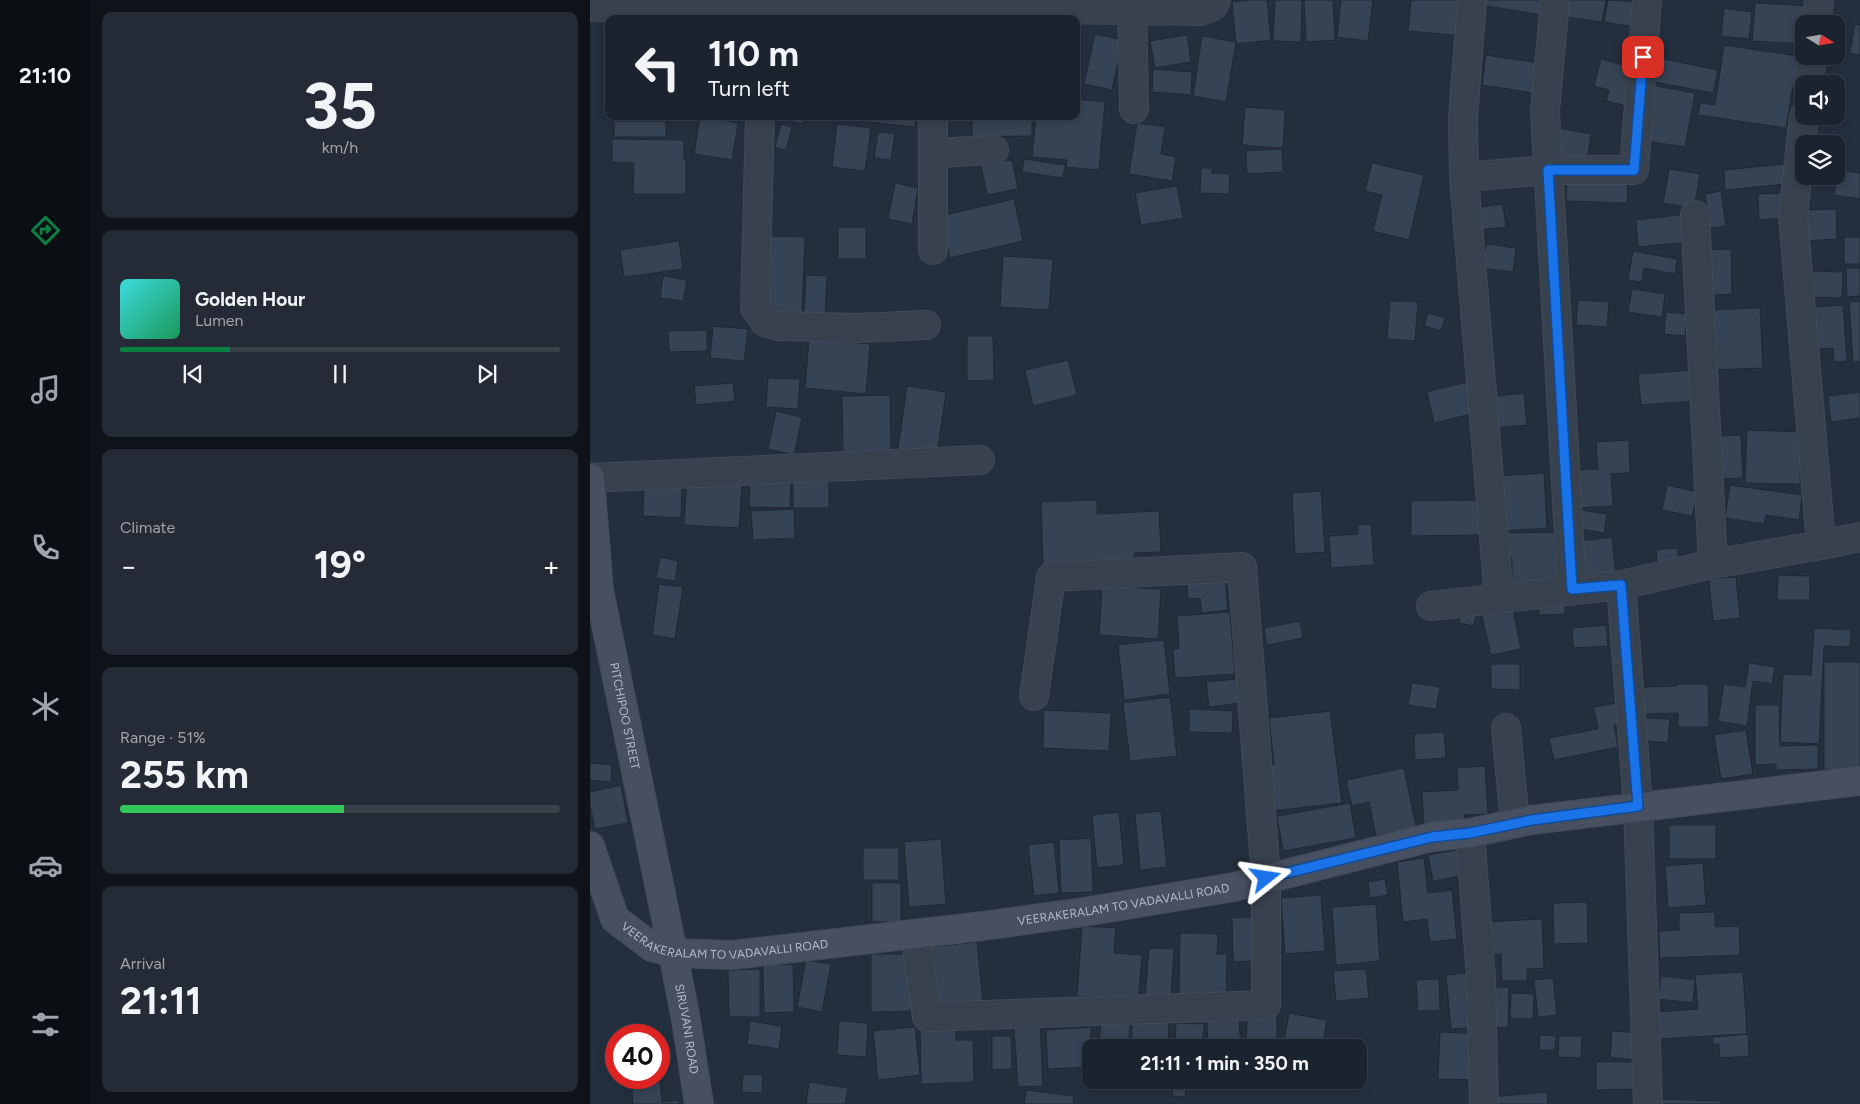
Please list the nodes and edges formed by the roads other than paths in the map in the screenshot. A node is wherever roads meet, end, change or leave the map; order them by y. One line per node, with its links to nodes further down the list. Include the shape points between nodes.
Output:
1 (1216, 0): 6 (street, via 1213,6 1200,11)
2 (1472, 0): 18 (street, via 1463,118)
3 (1555, 0): 17 (street, via 1545,111)
4 (1647, 0): 17 (street, via 1634,170)
5 (1819, 0): 10 (street)
6 (1132, 5): 9 (street); 11 (street)
7 (590, 7): 8 (street)
8 (763, 8): 9 (street)
9 (934, 8)
10 (1817, 15)
11 (1134, 109)
12 (760, 120): 21 (street, via 755,308 765,322 779,326 858,328)
13 (934, 120): 16 (street)
14 (1803, 125): 25 (street, via 1793,216)
15 (994, 150): 16 (street)
16 (933, 153): 20 (street)
17 (1548, 170): 18 (street); 28 (street)
18 (1464, 177): 29 (street)
19 (1695, 214): 26 (street)
20 (933, 250)
21 (926, 325)
22 (980, 460): 23 (street)
23 (590, 478): 40 (street, PITCHIPOO STREET, via 600,590)
24 (1860, 537): 25 (street)
25 (1821, 545): 26 (street)
26 (1713, 564): 27 (street)
27 (1621, 585): 28 (street); 34 (street)
28 (1572, 589): 29 (street)
29 (1499, 598): 30 (street)
30 (1431, 606)
31 (1034, 696): 38 (street, via 1051,577 1242,567)
32 (1506, 728): 35 (street)
33 (1860, 781): 34 (street, VEERAKERALAM TO VADAVALLI ROAD)
34 (1638, 806): 35 (street, VEERAKERALAM TO VADAVALLI ROAD); 43 (street)
35 (1515, 823): 36 (street, VEERAKERALAM TO VADAVALLI ROAD)
36 (1470, 833): 38 (street, VEERAKERALAM TO VADAVALLI ROAD, via 1432,837); 42 (street, via 1481,978)
37 (590, 846): 40 (street, VEERAKERALAM TO VADAVALLI ROAD, via 615,919 652,947)
38 (1266, 878): 39 (street, VEERAKERALAM TO VADAVALLI ROAD, via 1234,887 1084,912); 39 (street, via 1266,1006 927,1017)
39 (915, 934): 40 (street, VEERAKERALAM TO VADAVALLI ROAD, via 732,955)
40 (674, 953): 41 (street, SIRUVANI ROAD)
41 (699, 1104)
42 (1484, 1104)
43 (1648, 1104)

